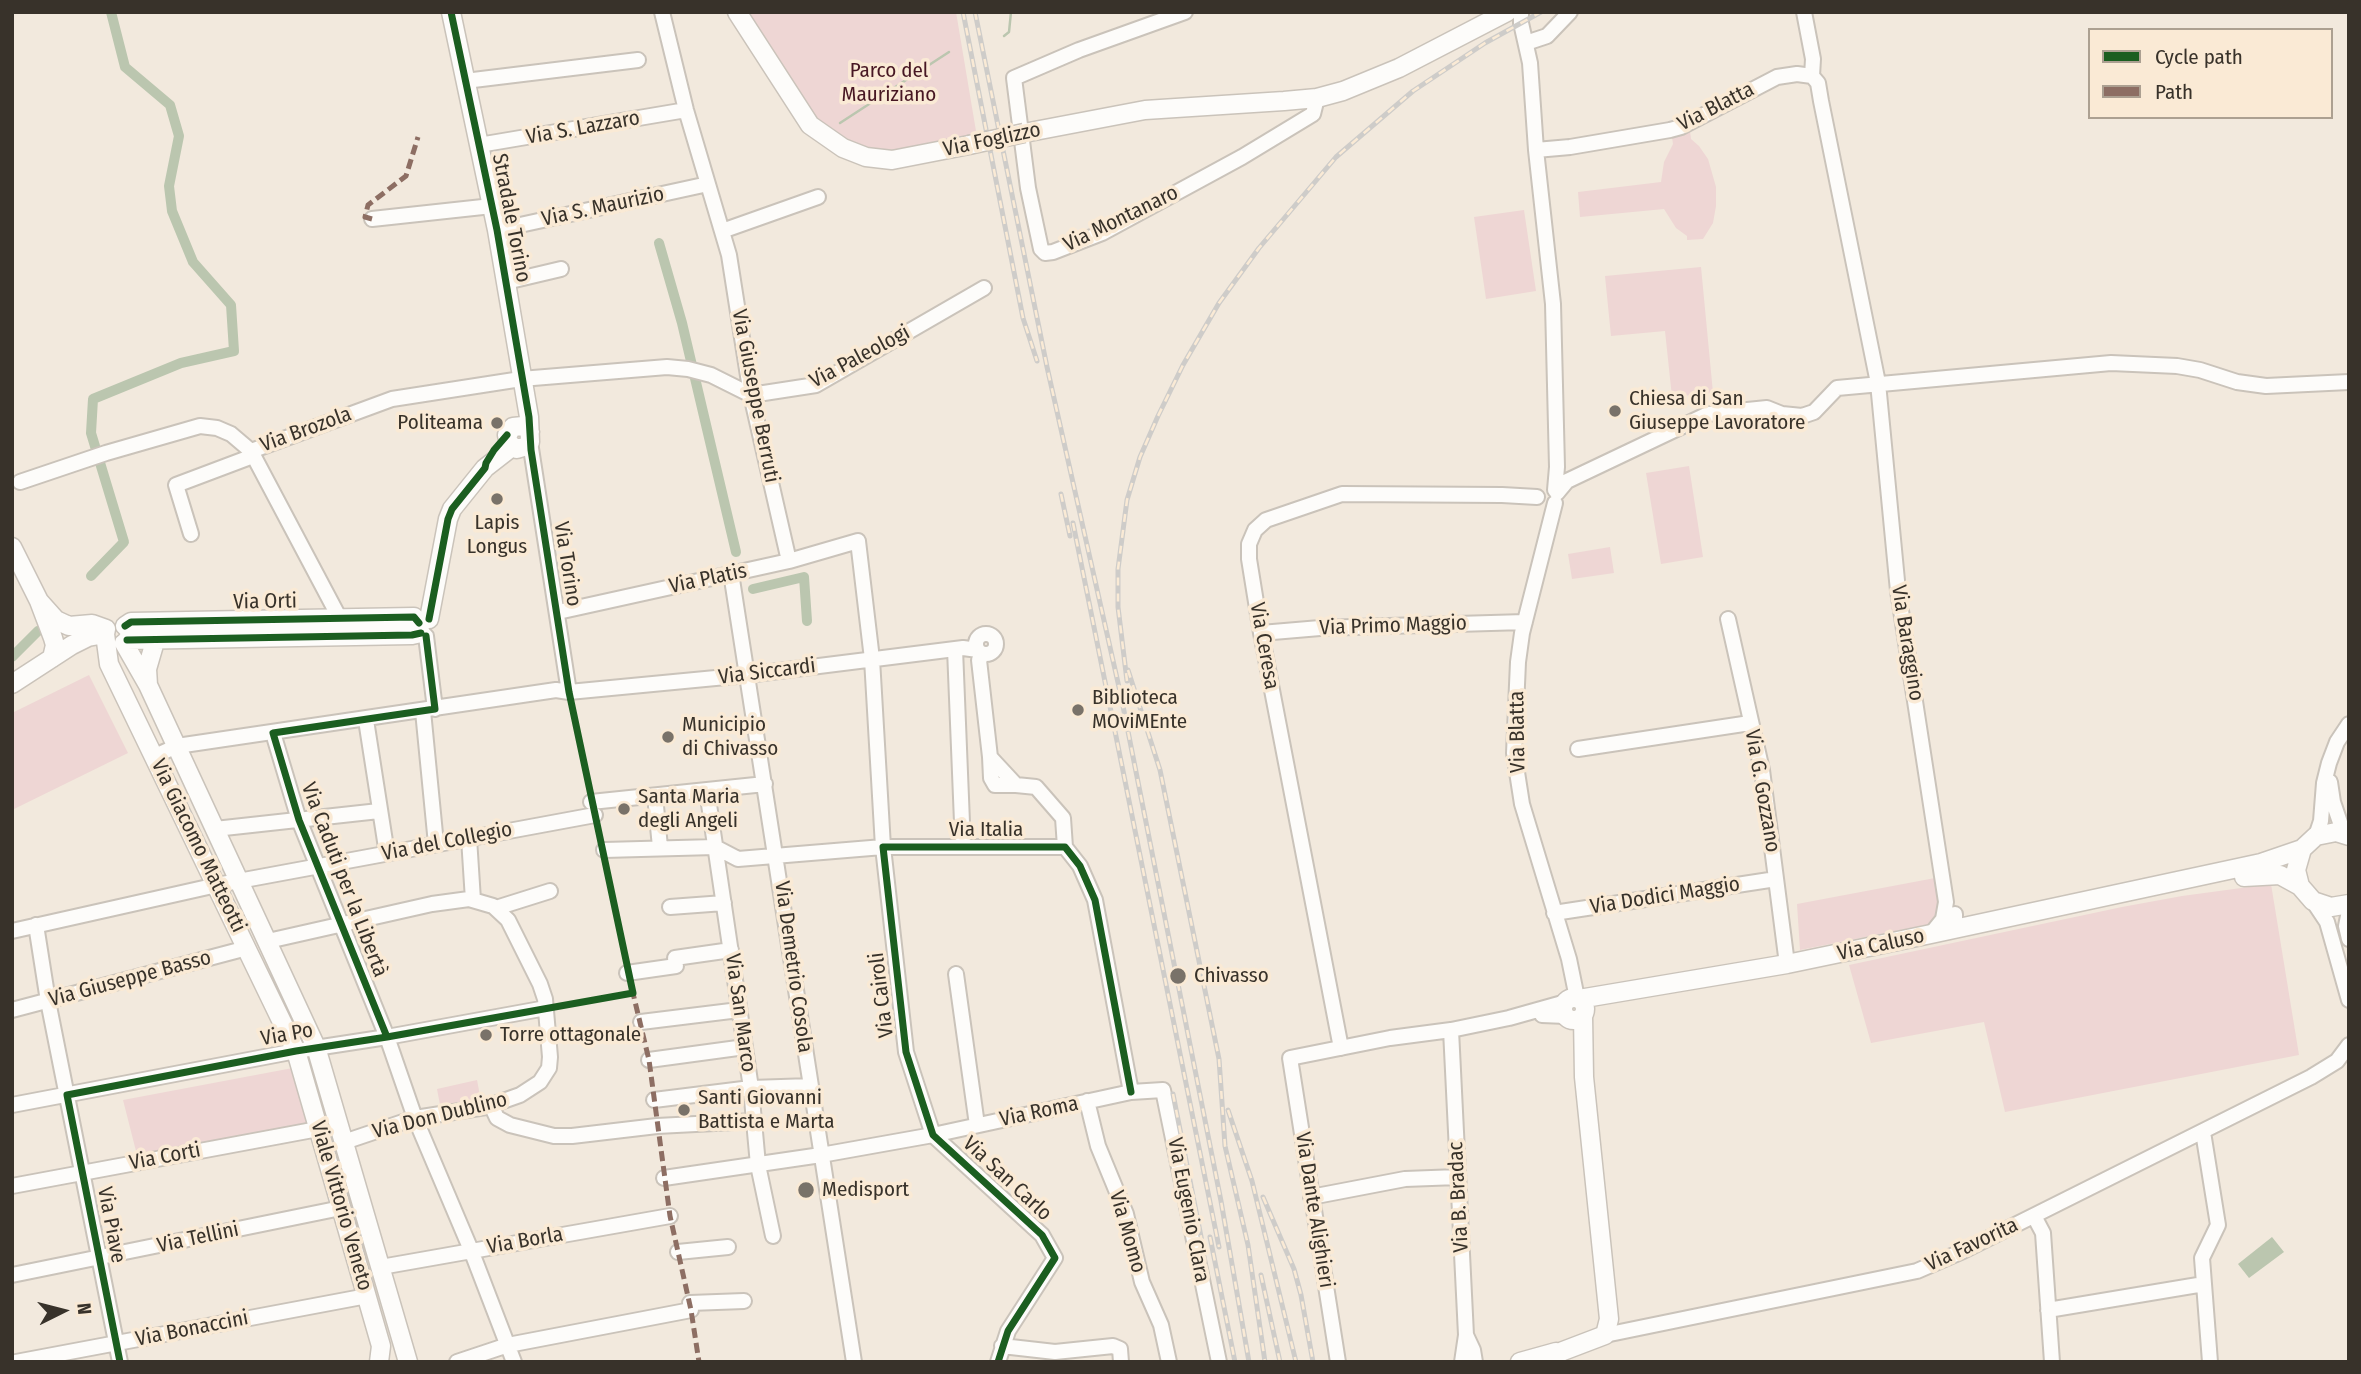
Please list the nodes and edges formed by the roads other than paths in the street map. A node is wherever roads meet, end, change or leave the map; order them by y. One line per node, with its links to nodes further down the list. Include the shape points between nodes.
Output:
1 (451, 12): 12 (main road, Stradale Torino)
2 (662, 12): 14 (street, Via Giuseppe Berruti)
3 (737, 12): 13 (main road, Via Foglizzo, bridge, via 810,125 843,148 866,157 892,160 1145,110)
4 (1185, 12): 13 (street, Via Montanaro, via 1014,78 1028,188 1045,253 1102,233 1242,157 1313,114)
5 (1507, 12): 13 (main road, via 1374,80)
6 (1521, 12): 9 (street, Via Blatta)
7 (1570, 12): 9 (street, via 1547,36)
8 (1804, 12): 11 (street, Via Baraggino, via 1813,59)
9 (1526, 43): 16 (street, Via Blatta)
10 (638, 60): 12 (street)
11 (1811, 76): 16 (street, Via Blatta, via 1777,77 1670,130); 28 (street, Via Baraggino, via 1818,83 1822,101)
12 (466, 82): 15 (main road, Stradale Torino)
13 (1317, 98)
14 (686, 110): 15 (street, Via S. Lazzaro); 17 (street, Via Giuseppe Berruti)
15 (479, 145): 19 (main road, Stradale Torino)
16 (1536, 150): 33 (street, Via Blatta, via 1553,304 1556,458)
17 (708, 184): 21 (street, Via S. Maurizio); 22 (street, Via Giuseppe Berruti)
18 (818, 197): 22 (street)
19 (492, 206): 20 (street); 21 (main road, Stradale Torino)
20 (372, 219)
21 (497, 230): 24 (main road, Stradale Torino)
22 (722, 231): 29 (street, Via Giuseppe Berruti)
23 (561, 269): 24 (street)
24 (506, 282): 26 (main road, Stradale Torino)
25 (984, 288): 29 (street, Via Paleologi, via 816,385)
26 (522, 379): 29 (street, via 667,367 711,375); 30 (main road, Stradale Torino, via 529,417); 31 (street, Via Brozola, via 392,399)
27 (2349, 382): 28 (street, via 2266,386 2177,366 2110,363)
28 (1878, 383): 33 (street, via 1837,388 1814,412 1802,415 1767,408 1708,414 1567,481); 101 (street, Via Baraggino, via 1898,591)
29 (751, 395): 37 (street, Via Giuseppe Berruti)
30 (519, 437): 40 (street, Via Torino); 44 (main road, via 494,450 452,509)
31 (252, 453): 32 (street, Via Brozola, via 231,434 200,426); 34 (street, via 176,485); 41 (street)
32 (20, 482)
33 (1549, 494): 43 (street, Via Blatta); 47 (street, Via Ceresa, via 1342,494 1266,520 1249,544)
34 (191, 534)
35 (858, 541): 37 (street, Via Platis); 53 (street, Via Cairoli)
36 (12, 547): 39 (main road)
37 (789, 561): 38 (street, Via Platis)
38 (731, 573): 40 (street, Via Platis); 54 (street, Via Demetrio Cosola)
39 (39, 601): 45 (main road); 46 (main road, via 56,620 69,626 92,624)
40 (558, 612): 57 (street, Via Torino)
41 (340, 619): 44 (main road, Via Orti, via 414,617); 48 (main road, Via Orti, via 131,622)
42 (1728, 619): 60 (street, Via G. Gozzano)
43 (1525, 622): 47 (street, Via Primo Maggio); 100 (street, Via Blatta, via 1518,662 1515,761 1522,804)
44 (424, 628): 49 (main road, Via Orti, via 412,635); 58 (street)
45 (50, 630): 50 (main road); 52 (main road, via 55,645)
46 (106, 633): 48 (main road, Via Orti, via 115,646); 50 (main road, Via Orti); 65 (main road, Via Giacomo Matteotti, via 109,664)
47 (1261, 633): 124 (street, Via Ceresa)
48 (125, 637): 49 (main road, Via Orti); 56 (main road, Via Giacomo Matteotti)
49 (156, 639): 56 (main road, via 147,669)
50 (72, 645): 52 (main road, Via Orti)
51 (971, 648): 53 (street, Via Siccardi); 79 (street); 80 (street, via 979,660 990,757 1016,785 1036,787 1063,818)
52 (52, 659): 55 (main road, Via Orti)
53 (872, 659): 54 (street, Via Siccardi); 81 (street, Via Cairoli)
54 (747, 675): 57 (street, Via Siccardi); 67 (street, Via Demetrio Cosola)
55 (12, 684)
56 (148, 685): 63 (main road, Via Giacomo Matteotti)
57 (569, 692): 58 (street, Via Siccardi, via 556,690)
58 (429, 710): 59 (street, Via Siccardi); 76 (street)
59 (366, 720): 62 (street, Via Siccardi); 70 (street)
60 (1750, 723): 64 (street); 87 (street, Via G. Gozzano, via 1762,769)
61 (2349, 724): 66 (street)
62 (273, 733): 63 (street, Via Siccardi); 71 (street, Via Caduti per la Libertà)
63 (177, 746): 65 (street, Via Siccardi); 72 (main road, Via Giacomo Matteotti)
64 (1578, 749)
65 (155, 756): 89 (main road, Via Giacomo Matteotti)
66 (2329, 763): 73 (street, via 2333,802); 74 (street)
67 (765, 784): 68 (street, Via del Collegio); 85 (street, Via Demetrio Cosola)
68 (708, 791): 69 (street, Via del Collegio); 77 (street, Via San Marco)
69 (655, 796): 75 (street, Via del Collegio); 78 (street)
70 (379, 811): 71 (street); 84 (street)
71 (299, 820): 72 (street); 86 (street, Via Caduti per la Libertà)
72 (215, 829): 88 (main road, Via Giacomo Matteotti)
73 (2346, 835): 74 (main road)
74 (2316, 836): 82 (main road)
75 (469, 838): 76 (street, Via del Collegio); 93 (street)
76 (436, 845): 84 (street, Via del Collegio)
77 (715, 846): 78 (street); 85 (street, Via Italia, via 738,859); 95 (street, Via San Marco)
78 (660, 847): 83 (street)
79 (963, 847): 80 (street, Via Italia); 81 (street, Via Italia)
80 (1065, 847): 132 (street, via 1080,866 1095,901)
81 (883, 848): 85 (street, Via Italia); 143 (street, Via Cairoli, via 906,1052)
82 (2302, 849): 90 (main road, via 2296,870); 91 (main road, Via Caluso, via 2261,863)
83 (604, 850)
84 (387, 854): 86 (street, Via del Collegio)
85 (777, 858): 130 (street, Via Demetrio Cosola)
86 (319, 866): 88 (street, Via del Collegio); 102 (street, Via Caduti per la Libertà)
87 (1776, 879): 100 (street, Via Dodici Maggio); 109 (street, Via G. Gozzano)
88 (241, 881): 89 (street, Via del Collegio); 106 (main road, Via Giacomo Matteotti)
89 (217, 885): 103 (street, Via del Collegio); 107 (main road, Via Giacomo Matteotti)
90 (2300, 886): 91 (main road, Via Caluso, via 2271,874); 94 (main road)
91 (2150, 887): 101 (main road, Via Caluso)
92 (550, 891): 98 (street)
93 (473, 900): 98 (street); 102 (street)
94 (2313, 901): 96 (main road, via 2331,907); 112 (street, via 2327,922)
95 (724, 903): 97 (street); 108 (street, Via San Marco)
96 (2349, 904)
97 (670, 906)
98 (496, 908): 114 (street, via 520,940)
99 (2349, 911): 105 (street)
100 (1554, 913): 115 (street, Via Blatta, via 1569,959)
101 (1954, 916): 109 (main road, Via Caluso, via 1931,934)
102 (340, 924): 106 (street); 120 (street, Via Caduti per la Libertà)
103 (36, 925): 104 (street, Via del Collegio); 113 (street, Via Piave)
104 (12, 931)
105 (2349, 939)
106 (268, 942): 122 (main road, Via Giacomo Matteotti)
107 (247, 948): 113 (street, Via Giuseppe Basso); 125 (main road, Via Giacomo Matteotti)
108 (731, 950): 110 (street, via 675,958 676,966); 117 (street, Via San Marco)
109 (1787, 964): 115 (main road, Via Caluso, via 1610,995)
110 (627, 973)
111 (956, 974): 140 (street)
112 (2349, 1000)
113 (48, 1001): 116 (street, Via Giuseppe Basso); 133 (street, Via Piave)
114 (546, 1008): 120 (street, Via Po); 137 (street, Via Don Dublino, via 550,1058 545,1076 520,1096)
115 (1575, 1009): 119 (street, Via Caluso); 167 (main road, via 1609,1319)
116 (12, 1010)
117 (739, 1010): 118 (street); 123 (street, Via San Marco)
118 (641, 1022)
119 (1451, 1030): 124 (street, Via Caluso); 148 (street, Via B. Bradac)
120 (387, 1037): 122 (street, Via Po); 138 (street, Via Caduti per la Libertà)
121 (2349, 1045): 129 (street, Via Favorita, via 2336,1061)
122 (316, 1047): 125 (street, Via Po); 144 (main road, Viale Vittorio Veneto)
123 (745, 1047): 127 (street); 131 (street, Via San Marco)
124 (1340, 1048): 126 (street, Via Caluso)
125 (296, 1051): 133 (street, Via Po); 141 (main road, Viale Vittorio Veneto)
126 (1290, 1058): 151 (street, Via Dante Alighieri)
127 (649, 1060)
128 (2349, 1065): 129 (street, Via Favorita)
129 (2311, 1077): 142 (street, Via Favorita)
130 (811, 1086): 131 (street); 145 (street, Via Demetrio Cosola)
131 (751, 1088): 134 (street); 139 (street, Via San Marco)
132 (1131, 1092): 135 (street, Via Roma); 182 (street, Via Eugenio Clara, via 1160,1089 1165,1094)
133 (68, 1096): 136 (street, Via Po); 147 (street, Via Piave)
134 (654, 1100)
135 (1087, 1101): 140 (street, Via Roma); 181 (street, Via Momo)
136 (12, 1105)
137 (491, 1105): 138 (street, Via Don Dublino); 139 (street, via 497,1118 510,1125 554,1136)
138 (415, 1118): 144 (street, Via Don Dublino); 157 (street, Via Caduti per la Libertà)
139 (754, 1121): 146 (street, Via San Marco)
140 (977, 1125): 143 (street, Via Roma)
141 (318, 1129): 147 (street, Via Corti); 152 (main road, Viale Vittorio Veneto)
142 (2203, 1132): 154 (street, Via Favorita); 162 (street, via 2218,1225 2202,1258)
143 (933, 1135): 145 (street, Via Roma); 170 (street, Via San Carlo, via 1042,1236 1055,1258)
144 (344, 1142): 160 (main road, Viale Vittorio Veneto)
145 (821, 1155): 146 (street); 178 (street, Via Demetrio Cosola)
146 (758, 1164): 149 (street); 155 (street, Via San Marco)
147 (83, 1173): 150 (street, Via Corti); 159 (street, Via Piave)
148 (1458, 1177): 151 (street, via 1405,1179); 166 (street, Via B. Bradac)
149 (664, 1178)
150 (12, 1186)
151 (1311, 1197): 183 (street, Via Dante Alighieri)
152 (341, 1208): 159 (street, Via Tellini); 163 (main road, Viale Vittorio Veneto)
153 (670, 1216): 157 (street, Via Borla)
154 (2034, 1216): 165 (street, via 2043,1233); 167 (street, Via Favorita, via 1917,1271)
155 (773, 1236)
156 (728, 1247): 158 (street)
157 (471, 1250): 160 (street, Via Borla); 169 (street, Via Caduti per la Libertà)
158 (678, 1252)
159 (99, 1258): 161 (street, Via Tellini); 168 (street, Via Piave)
160 (381, 1267): 172 (main road, Viale Vittorio Veneto)
161 (12, 1275)
162 (2204, 1284): 165 (street); 189 (street)
163 (367, 1296): 168 (street, Via Bonaccini); 175 (main road, Viale Vittorio Veneto, via 382,1346)
164 (744, 1301): 169 (street, via 690,1307)
165 (2049, 1310): 188 (street)
166 (1466, 1335): 184 (street); 185 (street, Via B. Bradac)
167 (1605, 1335): 171 (main road)
168 (116, 1343): 173 (street, Via Bonaccini); 174 (street, Via Piave)
169 (508, 1345): 176 (street); 177 (street, Via Caduti per la Libertà)
170 (1002, 1346): 179 (street, Via San Carlo); 180 (street, via 1055,1352 1114,1346 1120,1349)
171 (1567, 1354): 186 (main road); 187 (main road)
172 (407, 1360)
173 (16, 1362)
174 (120, 1362)
175 (379, 1362)
176 (457, 1362)
177 (514, 1362)
178 (854, 1362)
179 (998, 1362)
180 (1121, 1362)
181 (1169, 1362)
182 (1219, 1362)
183 (1338, 1362)
184 (1462, 1362)
185 (1475, 1362)
186 (1520, 1362)
187 (1544, 1362)
188 (2053, 1362)
189 (2210, 1362)

